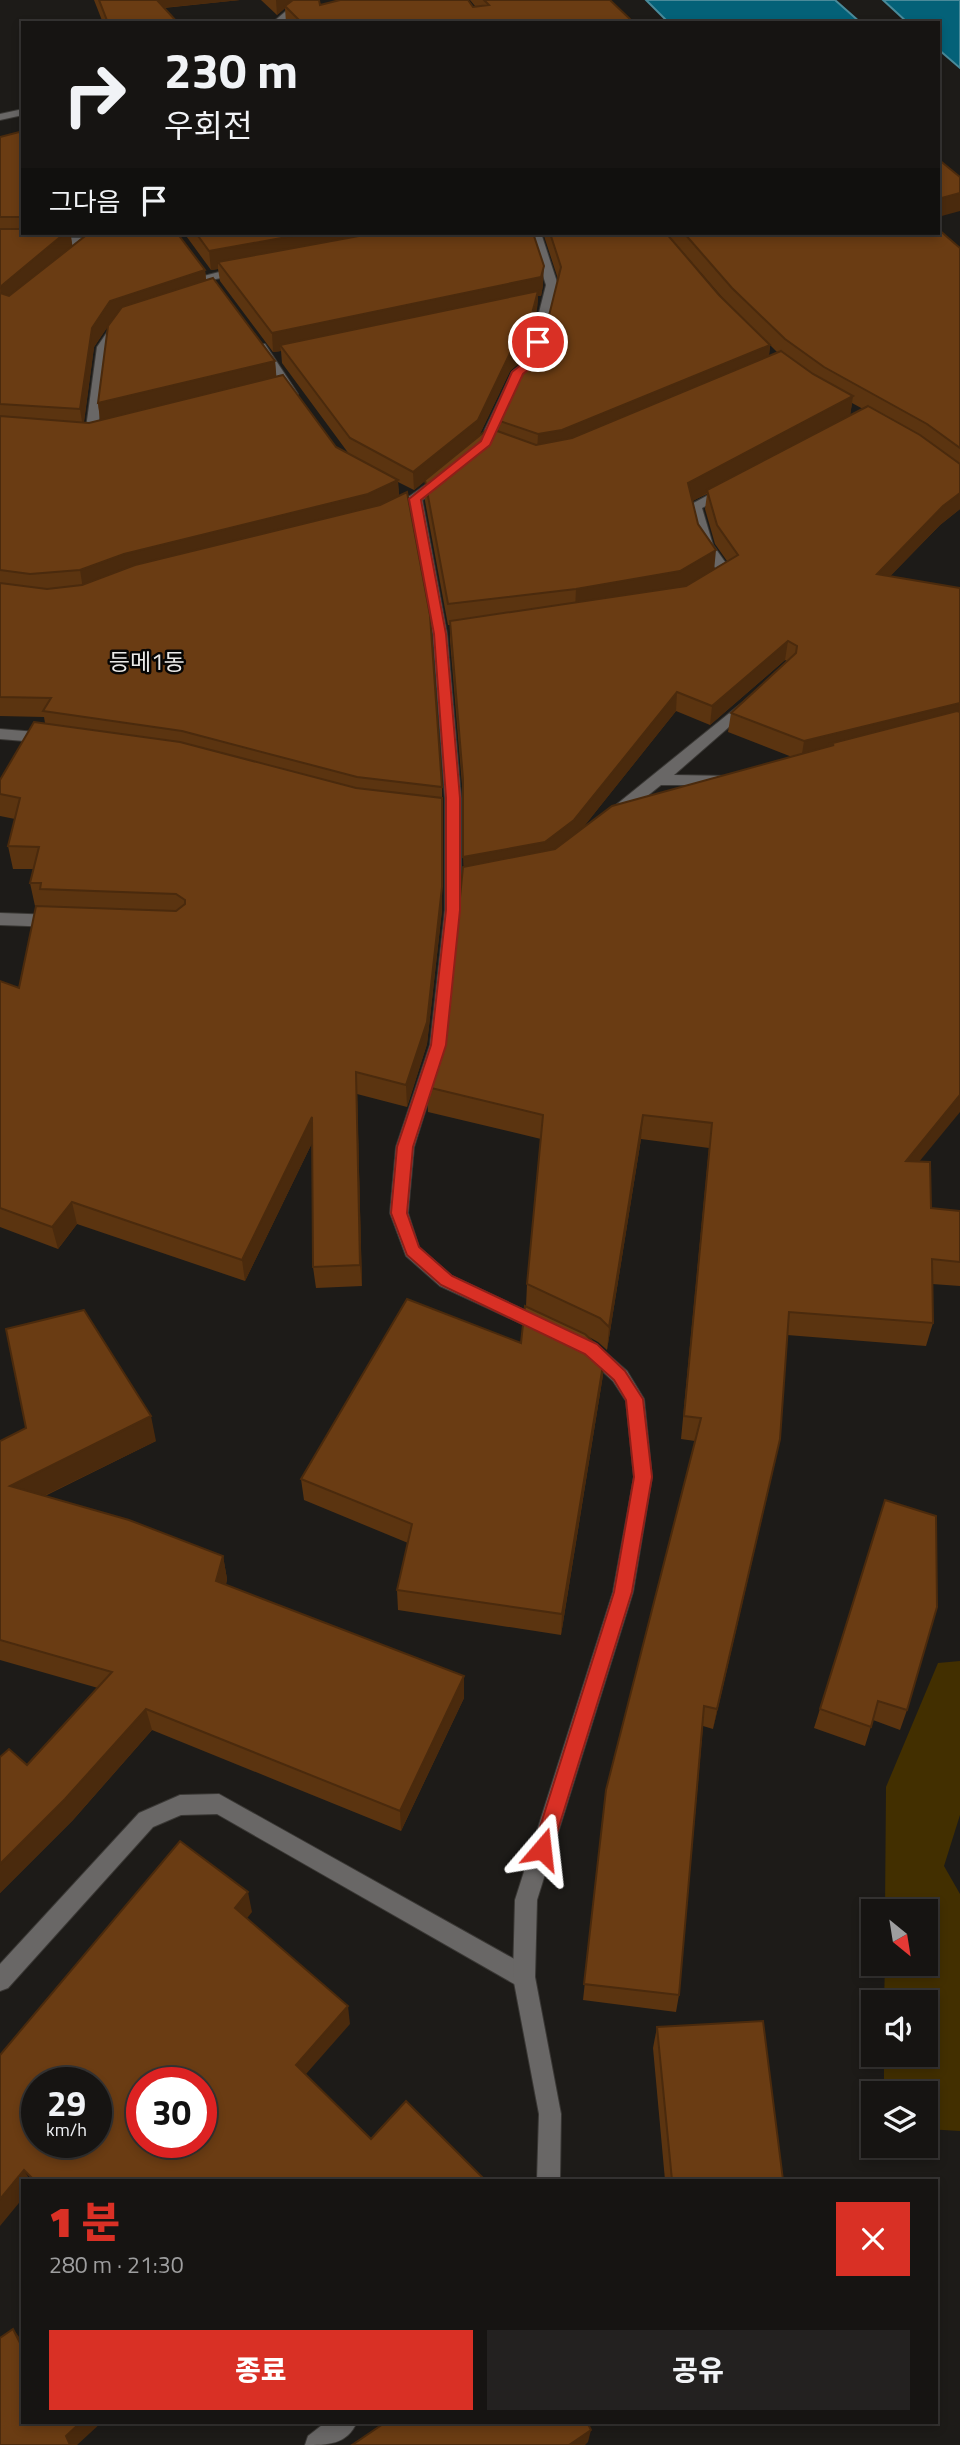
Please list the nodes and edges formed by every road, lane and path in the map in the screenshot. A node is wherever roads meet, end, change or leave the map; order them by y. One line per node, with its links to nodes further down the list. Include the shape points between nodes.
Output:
1 (304, 0): 2 (street)
2 (279, 21)
3 (21, 112): 4 (street)
4 (0, 117)
5 (125, 235): 8 (street)
6 (536, 235): 17 (street, via 552,285 541,302 533,362 518,372 492,445)
7 (0, 241): 8 (street)
8 (91, 242): 9 (street)
9 (70, 260)
10 (261, 267): 11 (street, via 202,271)
11 (218, 292)
12 (131, 320): 15 (street, via 119,324 103,347)
13 (255, 340): 14 (street, via 277,358 281,388)
14 (299, 404)
15 (91, 433)
16 (743, 481): 19 (street, via 695,506 706,545 726,573)
17 (409, 496): 18 (street); 28 (street, via 447,633 447,814 459,885 438,1045 405,1147 399,1213 412,1251 446,1281 591,1349 620,1376 635,1399 643,1477 623,1592 527,1900)
18 (385, 513)
19 (705, 586)
20 (757, 694): 23 (street)
21 (0, 734): 22 (street)
22 (64, 739)
23 (656, 780): 24 (street); 25 (street)
24 (750, 780)
25 (598, 831)
26 (0, 919): 27 (street)
27 (69, 921)
28 (524, 1978): 29 (street, via 219,1804 180,1805 146,1821); 30 (street, via 550,2113)
29 (0, 1980)
30 (548, 2179)
31 (343, 2424): 32 (street)
32 (317, 2445)

